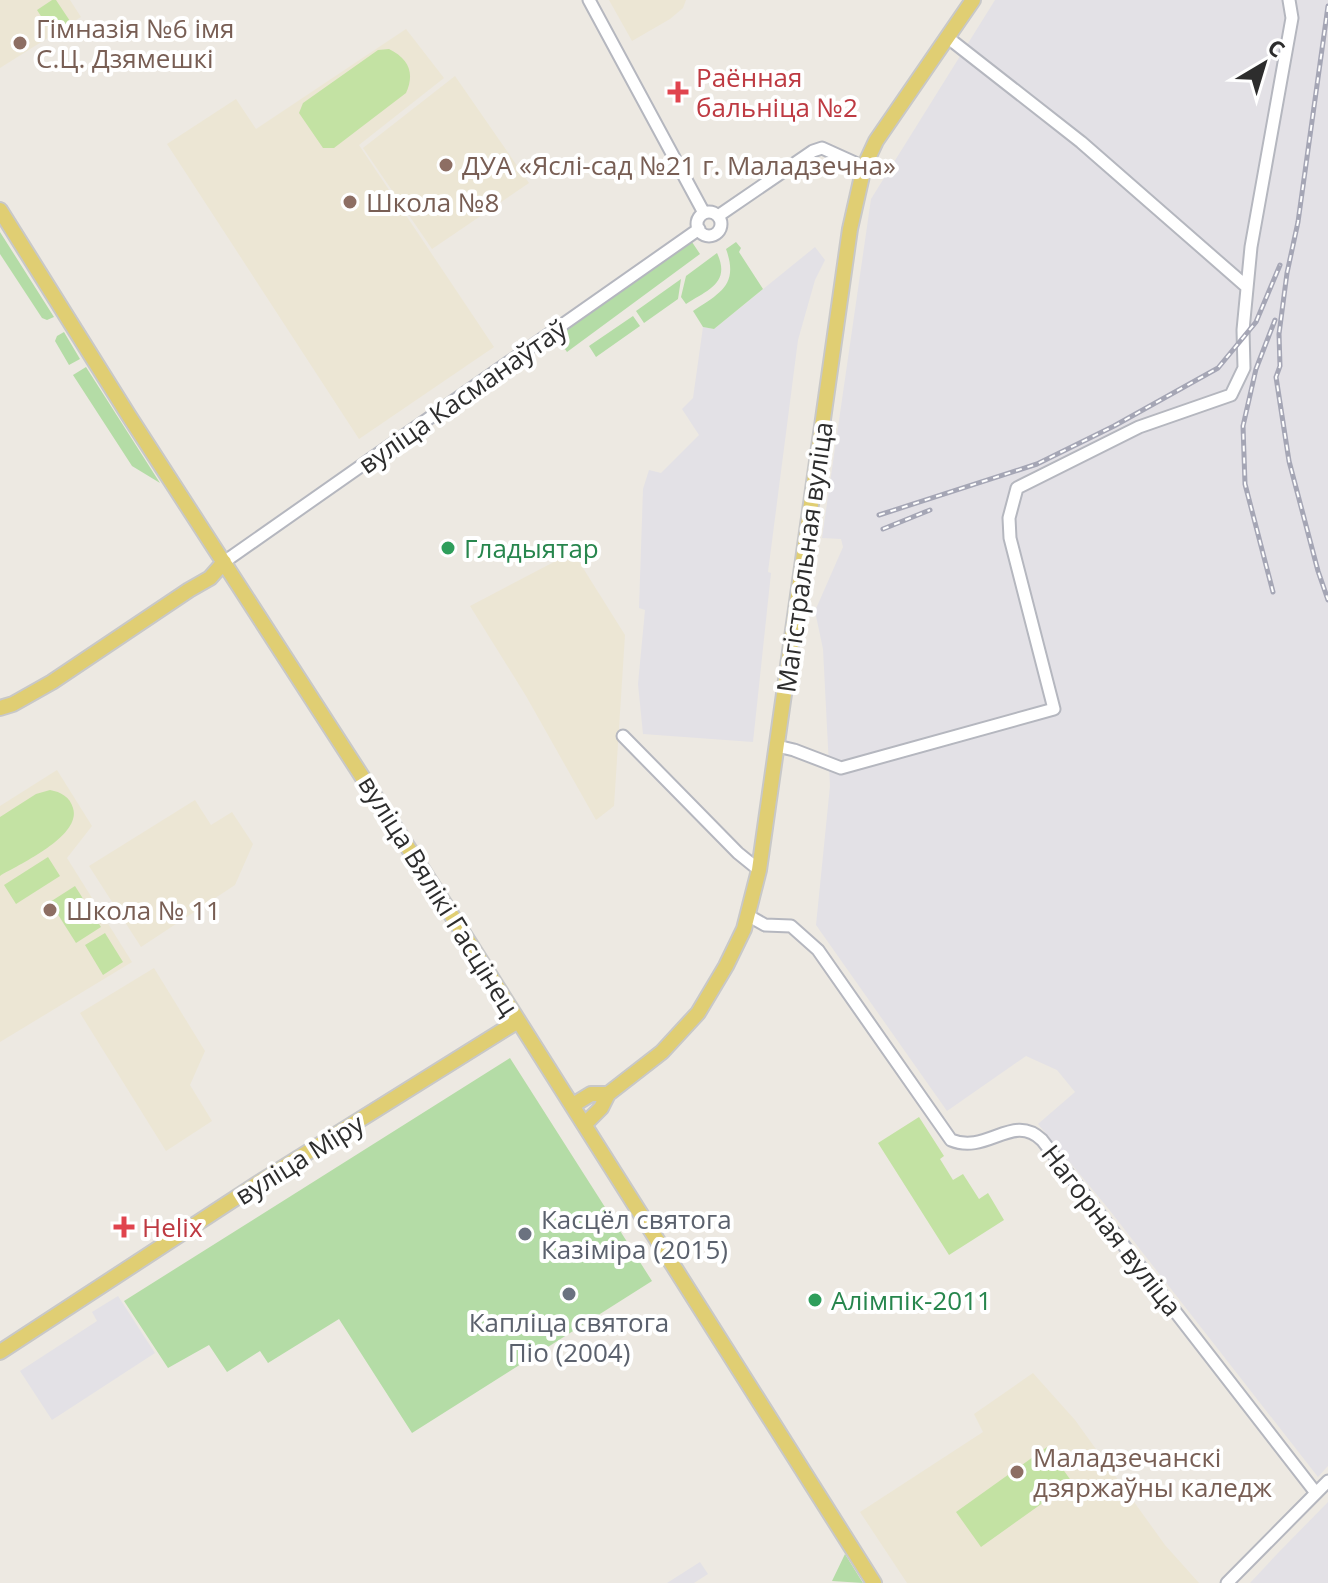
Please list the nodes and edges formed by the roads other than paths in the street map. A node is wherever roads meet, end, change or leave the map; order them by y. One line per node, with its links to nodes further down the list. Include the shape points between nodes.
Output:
1 (589, 0): 7 (street)
2 (973, 0): 4 (main road, Магістральная вуліца)
3 (1289, 0): 10 (street, via 1292,18)
4 (947, 37): 5 (main road, Магістральная вуліца); 10 (street, via 1081,142)
5 (864, 167): 8 (street, via 822,148); 14 (main road, Магістральная вуліца, via 850,229)
6 (0, 210): 11 (main road, вуліца Вялікі Гасцінец)
7 (704, 213): 8 (street); 9 (street)
8 (718, 216): 9 (street, via 715,234)
9 (699, 229): 11 (street, вуліца Касманаўтаў)
10 (1247, 287): 14 (street, via 1244,368 1231,395 1139,427 1017,488 1010,538 1054,709 841,768)
11 (224, 562): 12 (main road, via 52,682); 17 (main road, вуліца Вялікі Гасцінец)
12 (0, 708)
13 (623, 736): 15 (street)
14 (777, 746): 15 (main road, Магістральная вуліца)
15 (759, 870): 16 (main road, Магістральная вуліца)
16 (749, 916): 18 (main road, Магістральная вуліца, via 698,1013 676,1040); 23 (street, Нагорная вуліца, via 765,925 791,926 818,950 951,1140 975,1145 1021,1130 1042,1140)
17 (518, 1021): 19 (main road, вуліца Вялікі Гасцінец); 21 (main road, вуліца Міру)
18 (608, 1094): 19 (main road, via 591,1094); 20 (main road)
19 (573, 1105): 20 (main road, вуліца Вялікі Гасцінец)
20 (585, 1124): 24 (main road, вуліца Вялікі Гасцінец)
21 (0, 1352)
22 (1328, 1481): 23 (street)
23 (1316, 1493): 25 (street)
24 (874, 1583)
25 (1227, 1583)

